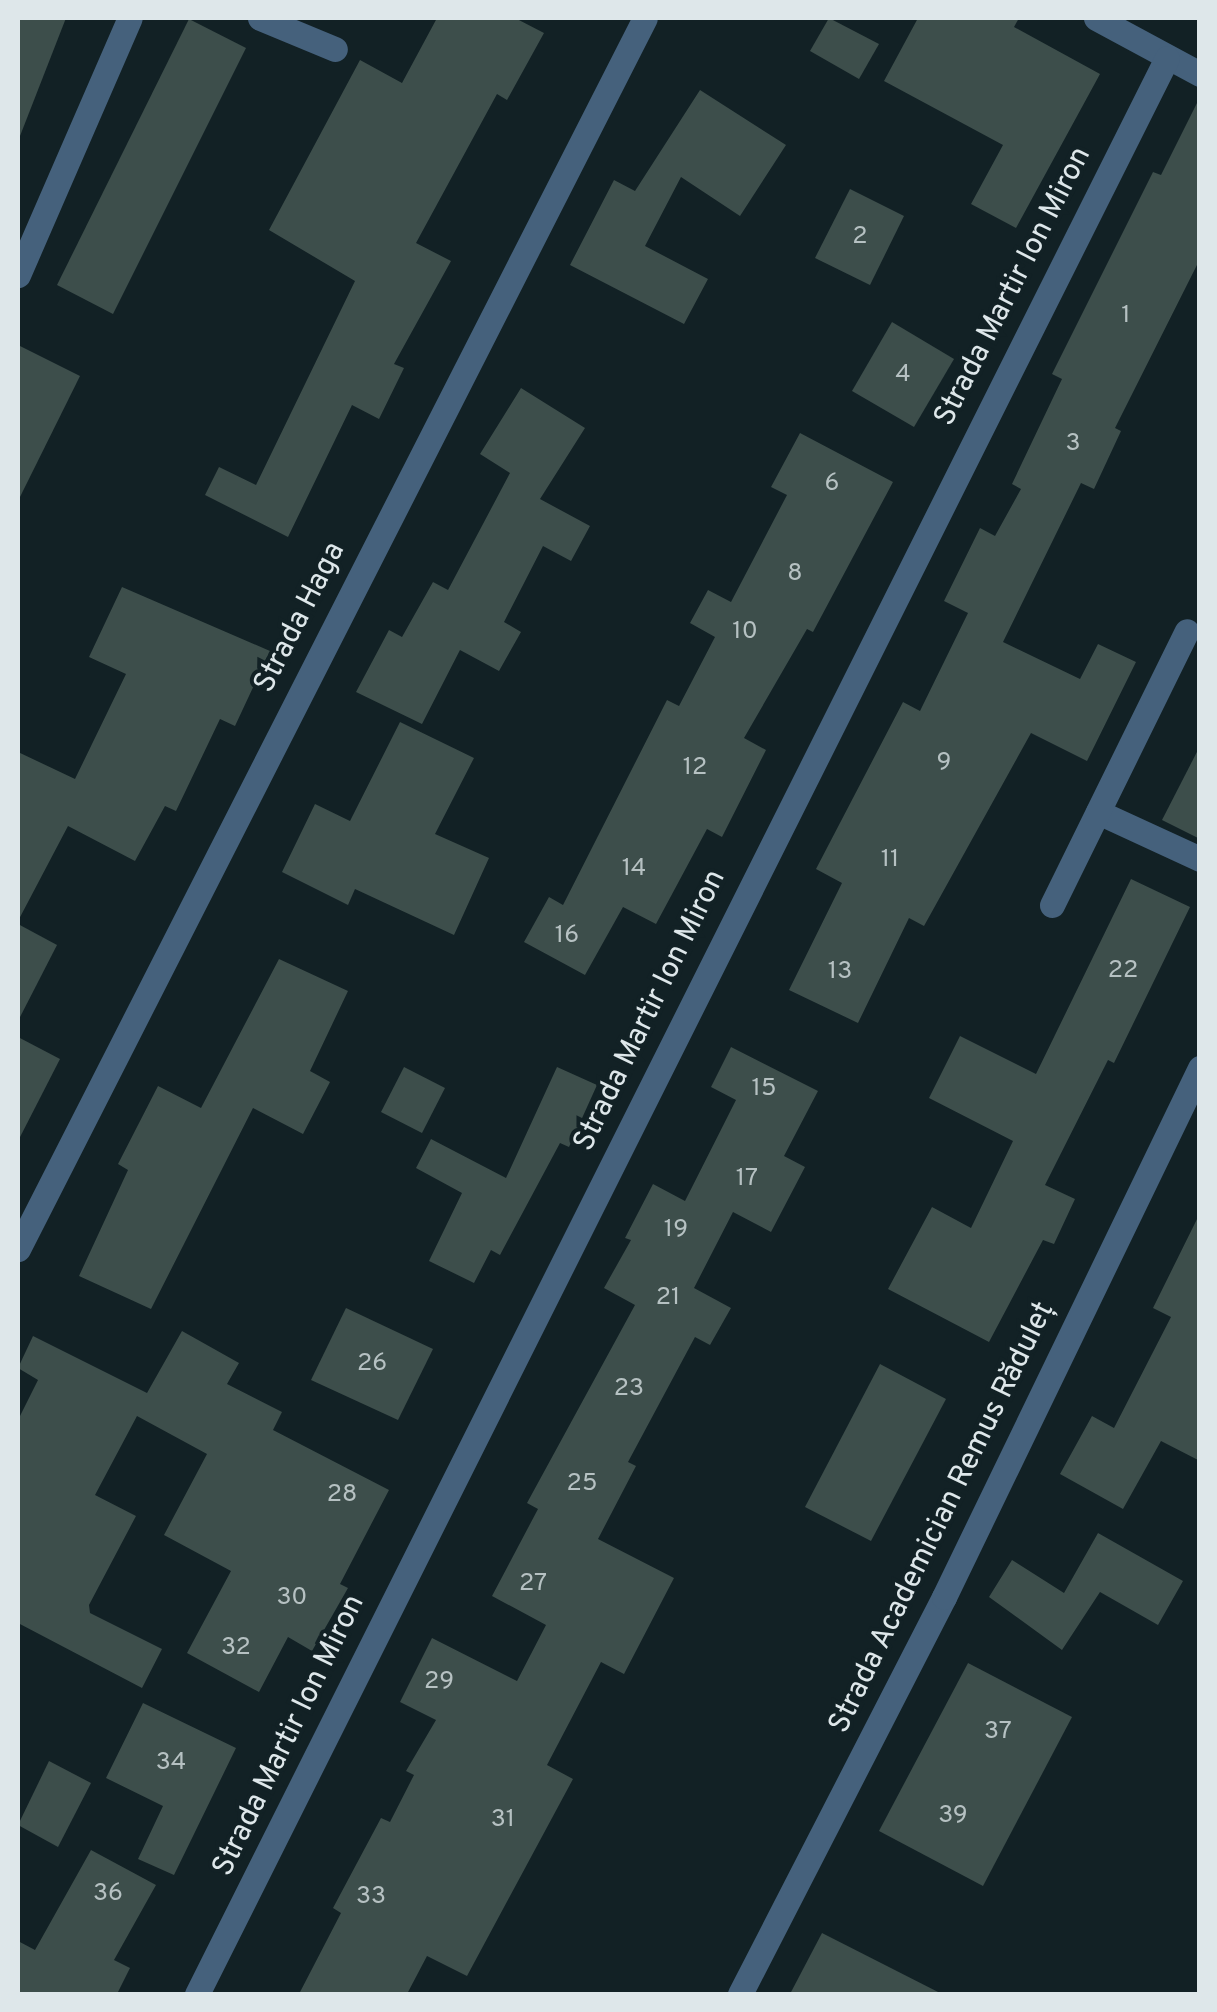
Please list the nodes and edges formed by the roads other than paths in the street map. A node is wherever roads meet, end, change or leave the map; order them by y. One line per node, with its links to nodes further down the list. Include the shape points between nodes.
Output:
1 (130, 18): 8 (street)
2 (260, 18): 5 (street)
3 (645, 18): 14 (street, Strada Haga)
4 (1096, 18): 6 (street)
5 (335, 49)
6 (1167, 58): 7 (street); 15 (street, Strada Martir Ion Miron)
7 (1199, 72)
8 (21, 262)
9 (1187, 631): 10 (street)
10 (1098, 812): 11 (street); 12 (street)
11 (1200, 859)
12 (1052, 905)
13 (1200, 1068): 16 (street, Strada Academician Remus Răduleț, via 944,1598)
14 (18, 1248)
15 (198, 1994)
16 (740, 1994)

